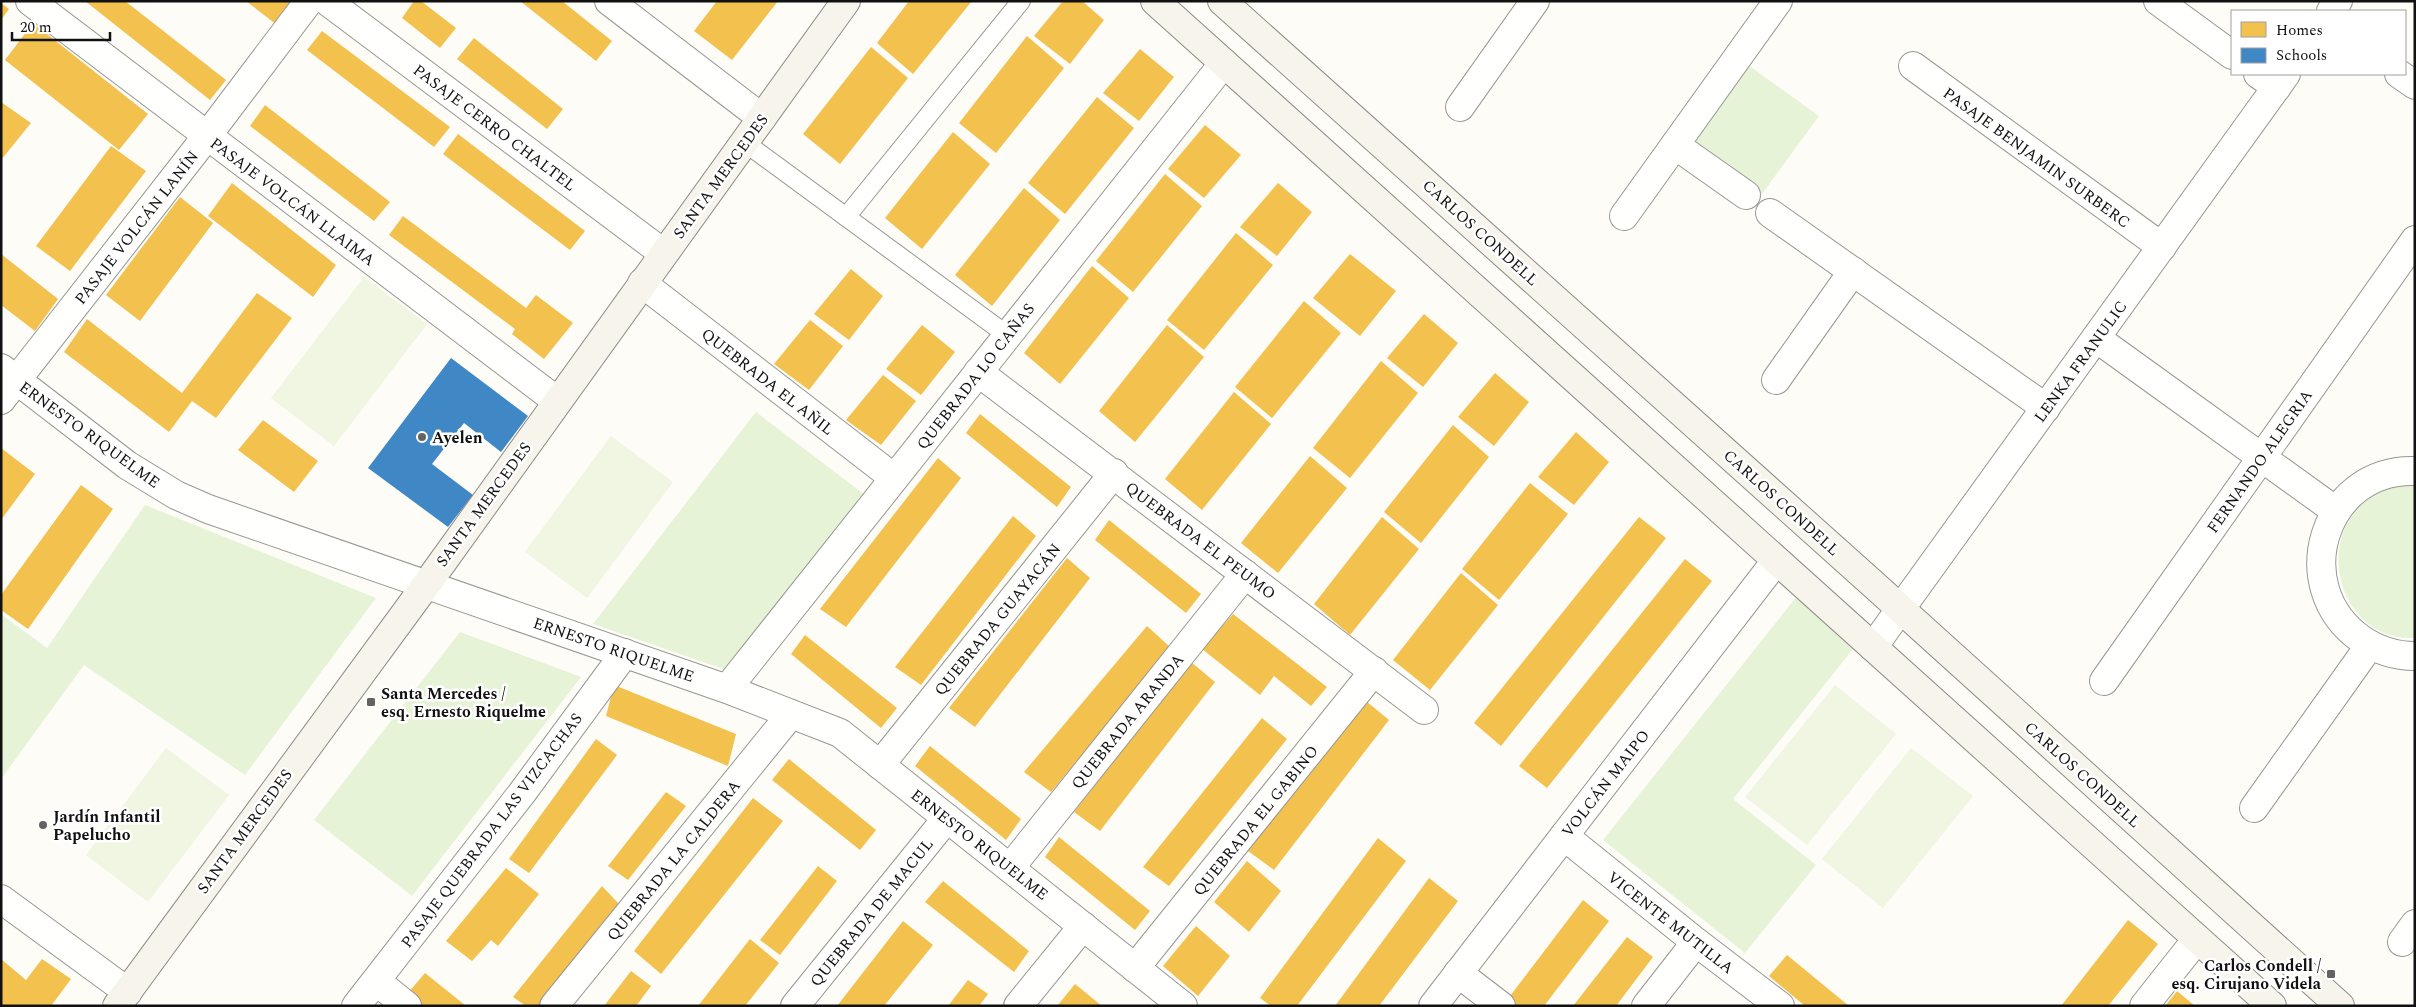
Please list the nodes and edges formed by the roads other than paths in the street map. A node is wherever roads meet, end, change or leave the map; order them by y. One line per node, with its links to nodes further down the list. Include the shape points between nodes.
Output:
1 (30, 1): 20 (street, PASAJE VOLCÁN LLAIMA)
2 (309, 1): 20 (street, PASAJE VOLCÁN LANÍN)
3 (327, 1): 29 (street, PASAJE CERRO CHALTEL)
4 (609, 1): 19 (street)
5 (846, 1): 19 (street, SANTA MERCEDES)
6 (1021, 1): 26 (lane)
7 (1155, 1): 13 (street)
8 (1222, 1): 47 (street, CARLOS CONDELL)
9 (1535, 1): 18 (street)
10 (1778, 1): 22 (street)
11 (2158, 1): 12 (street)
12 (2231, 54)
13 (1224, 63): 32 (street, QUEBRADA LO CAÑAS); 44 (street)
14 (1913, 66): 28 (street, PASAJE BENJAMIN SURBERC)
15 (2400, 75): 17 (street)
16 (2274, 78): 28 (street, LENKA FRANULIC)
17 (2415, 85)
18 (1460, 107)
19 (762, 118): 21 (street, SANTA MERCEDES)
20 (207, 136): 36 (street, PASAJE VOLCÁN LANÍN); 37 (street, PASAJE VOLCÁN LLAIMA)
21 (744, 142): 26 (lane); 29 (street, SANTA MERCEDES)
22 (1675, 144): 23 (street); 25 (street)
23 (1746, 195)
24 (1770, 213): 30 (street)
25 (1624, 216)
26 (846, 217): 32 (lane)
27 (2415, 240): 39 (street, FERNANDO ALEGRIA)
28 (2162, 247): 33 (street, LENKA FRANULIC)
29 (663, 253): 31 (street, SANTA MERCEDES)
30 (1853, 271): 35 (street); 38 (street)
31 (642, 283): 37 (street, SANTA MERCEDES); 42 (street, QUEBRADA EL AÑIL)
32 (1007, 335): 34 (street, QUEBRADA LO CAÑAS)
33 (2096, 338): 38 (street, LENKA FRANULIC); 39 (street)
34 (978, 372): 41 (street, QUEBRADA EL PEUMO); 42 (street, QUEBRADA LO CAÑAS)
35 (1776, 380)
36 (6, 383): 46 (street, ERNESTO RIQUELME, via 128,466 176,494 242,522)
37 (557, 401): 46 (street, SANTA MERCEDES)
38 (2046, 408): 47 (street, LENKA FRANULIC)
39 (2262, 457): 43 (street); 53 (street, FERNANDO ALEGRIA)
40 (2415, 471): 43 (street, via 2386,474 2366,483)
41 (1114, 473): 45 (street, QUEBRADA EL PEUMO); 57 (street, QUEBRADA GUAYACÁN)
42 (894, 478): 54 (street, QUEBRADA LO CAÑAS)
43 (2336, 511): 48 (street, via 2320,552 2326,597 2337,616)
44 (1776, 561): 49 (street); 60 (street, VOLCÁN MAIPO)
45 (1245, 574): 52 (street, QUEBRADA EL PEUMO); 61 (street, QUEBRADA ARANDA)
46 (426, 585): 50 (street, ERNESTO RIQUELME); 69 (street, SANTA MERCEDES)
47 (1901, 609): 49 (street, LENKA FRANULIC); 82 (street, CARLOS CONDELL)
48 (2370, 645): 51 (street, via 2387,652); 58 (street)
49 (1873, 647): 64 (street)
50 (625, 653): 54 (street, ERNESTO RIQUELME); 68 (street, PASAJE QUEBRADA LAS VIZCACHAS, via 522,793)
51 (2415, 656)
52 (1374, 672): 55 (street, QUEBRADA EL PEUMO); 66 (street, QUEBRADA EL GABINO)
53 (2104, 681)
54 (727, 688): 56 (street, ERNESTO RIQUELME)
55 (1424, 710)
56 (791, 714): 57 (street, ERNESTO RIQUELME, via 840,733); 72 (street, QUEBRADA LA CALDERA)
57 (880, 765): 59 (street, ERNESTO RIQUELME)
58 (2254, 808)
59 (947, 818): 61 (street, ERNESTO RIQUELME); 73 (street, QUEBRADA DE MACUL)
60 (1564, 836): 65 (street, VICENTE MUTILLA); 67 (street, VOLCÁN MAIPO)
61 (1010, 868): 63 (street, ERNESTO RIQUELME)
62 (1, 899): 69 (street)
63 (1083, 926): 66 (street, ERNESTO RIQUELME); 74 (street)
64 (2197, 939): 80 (street); 81 (street)
65 (1696, 942): 78 (street); 79 (street, VICENTE MUTILLA)
66 (1135, 968): 75 (street, ERNESTO RIQUELME)
67 (1458, 973): 76 (street, VOLCÁN MAIPO); 77 (street)
68 (376, 980): 70 (street, PASAJE QUEBRADA LAS VIZCACHAS); 71 (street)
69 (122, 999)
70 (356, 1006)
71 (407, 1006)
72 (554, 1006)
73 (795, 1006)
74 (1018, 1006)
75 (1183, 1006)
76 (1433, 1006)
77 (1501, 1006)
78 (1646, 1006)
79 (1780, 1006)
80 (2144, 1006)
81 (2272, 1006)
82 (2340, 1006)

